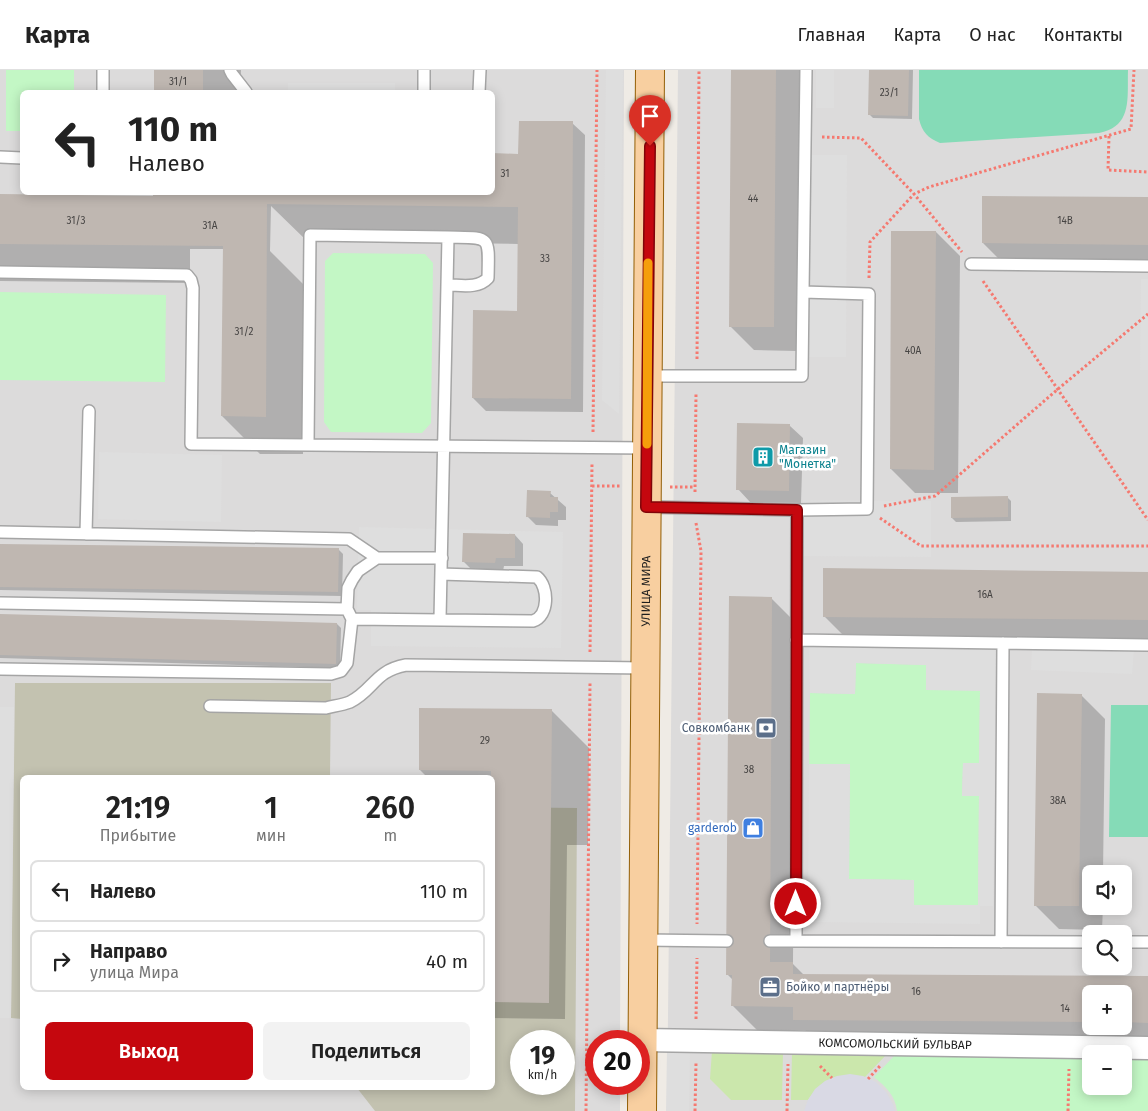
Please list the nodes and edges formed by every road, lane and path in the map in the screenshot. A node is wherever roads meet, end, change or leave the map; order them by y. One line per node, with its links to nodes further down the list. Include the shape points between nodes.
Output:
1 (103, 70): 10 (lane)
2 (230, 70): 11 (lane)
3 (424, 70): 12 (lane)
4 (480, 70): 13 (lane)
5 (597, 70): 34 (path)
6 (650, 70): 28 (main road, УЛИЦА МИРА)
7 (700, 70): 29 (path)
8 (806, 70): 15 (lane)
9 (1134, 70): 14 (path, via 1131,129)
10 (103, 90)
11 (244, 90)
12 (424, 90)
13 (479, 90)
14 (1109, 136): 18 (path, via 1108,170); 19 (path)
15 (805, 137): 19 (path, via 861,138); 25 (lane)
16 (0, 157): 17 (lane)
17 (20, 158)
18 (1148, 172)
19 (914, 194): 21 (path); 26 (path, via 870,242)
20 (448, 237): 24 (lane); 24 (lane, via 480,238 489,247 488,278 484,283); 32 (lane, via 310,236)
21 (971, 264): 22 (lane); 30 (path)
22 (1148, 266)
23 (0, 272): 32 (lane, via 187,275 192,288 191,444)
24 (447, 285): 33 (lane)
25 (803, 292): 26 (lane); 29 (lane, via 802,376)
26 (869, 294): 39 (lane)
27 (1148, 314): 30 (path)
28 (647, 376): 29 (lane); 35 (main road, УЛИЦА МИРА)
29 (697, 376): 37 (path)
30 (1058, 389): 39 (path, via 935,496); 40 (path)
31 (89, 411): 42 (lane)
32 (308, 445): 33 (lane)
33 (444, 446): 34 (lane); 45 (lane)
34 (593, 448): 35 (lane); 53 (path)
35 (647, 448): 36 (main road, УЛИЦА МИРА)
36 (646, 507): 37 (lane); 54 (main road, УЛИЦА МИРА)
37 (695, 508): 38 (lane); 58 (path, via 701,551)
38 (797, 510): 39 (lane); 50 (lane)
39 (867, 510): 43 (path, via 922,546)
40 (1148, 520)
41 (0, 532): 42 (lane)
42 (86, 534): 44 (lane, via 349,539)
43 (1148, 546)
44 (377, 558): 45 (lane); 48 (lane, via 358,571 348,588)
45 (442, 558): 46 (lane)
46 (441, 574): 49 (lane); 49 (lane, via 538,577 544,588 544,610 538,620 533,621)
47 (0, 603): 48 (lane)
48 (350, 614): 49 (lane); 55 (lane, via 347,662 340,671 331,674)
49 (440, 619)
50 (796, 640): 51 (lane); 61 (lane)
51 (1003, 642): 52 (lane); 62 (lane)
52 (1148, 645)
53 (590, 667): 54 (lane); 56 (lane, via 406,665 387,671 351,701 326,708); 73 (path)
54 (645, 668): 57 (main road, УЛИЦА МИРА)
55 (0, 669)
56 (210, 706)
57 (643, 940): 58 (lane); 66 (main road, УЛИЦА МИРА)
58 (697, 940): 59 (lane); 68 (path)
59 (727, 941)
60 (770, 941): 61 (lane)
61 (796, 941): 62 (lane)
62 (1001, 942): 63 (lane)
63 (1082, 942)
64 (1132, 942): 65 (lane)
65 (1148, 942)
66 (643, 1030)
67 (650, 1040): 68 (street, КОМСОМОЛЬСКИЙ БУЛЬВАР)
68 (696, 1041): 69 (street, КОМСОМОЛЬСКИЙ БУЛЬВАР); 75 (path)
69 (788, 1042): 70 (street, КОМСОМОЛЬСКИЙ БУЛЬВАР); 76 (path)
70 (1069, 1047): 71 (street, КОМСОМОЛЬСКИЙ БУЛЬВАР); 77 (path)
71 (1148, 1048)
72 (642, 1095): 74 (main road, УЛИЦА МИРА)
73 (586, 1111)
74 (642, 1111)
75 (695, 1111)
76 (787, 1111)
77 (1068, 1111)

